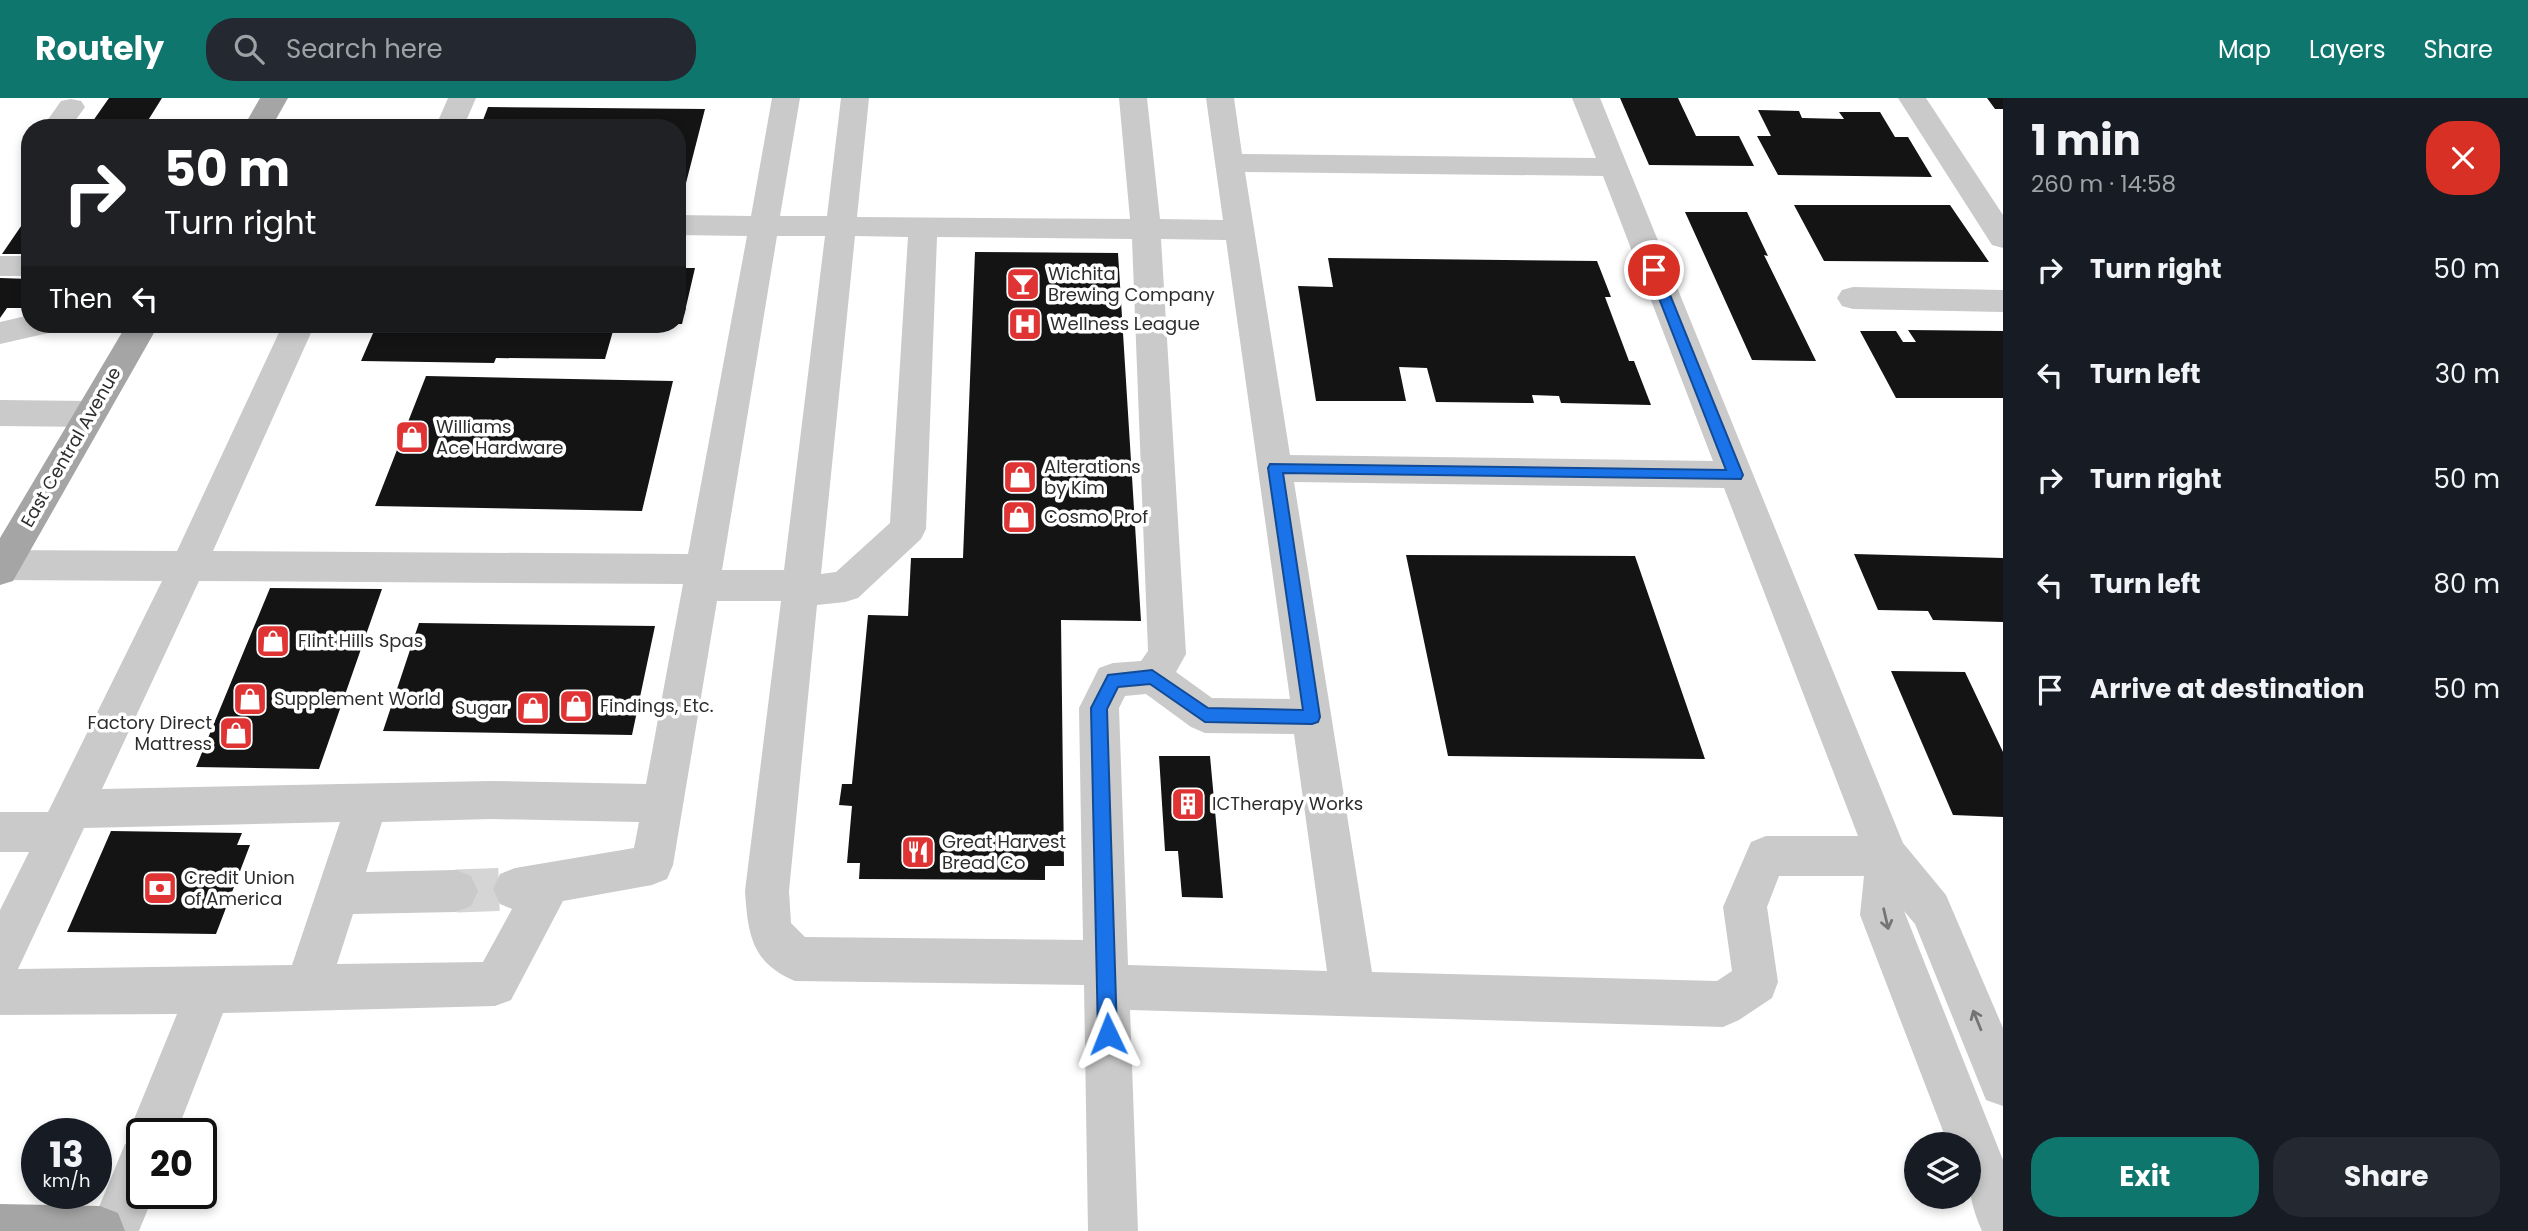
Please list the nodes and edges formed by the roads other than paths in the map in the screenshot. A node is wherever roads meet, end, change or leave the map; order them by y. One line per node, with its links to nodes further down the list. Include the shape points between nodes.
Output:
1 (274, 98): 9 (main road)
2 (462, 98): 10 (lane)
3 (786, 98): 14 (lane)
4 (855, 98): 15 (lane)
5 (1133, 98): 17 (lane)
6 (1220, 98): 11 (lane)
7 (1586, 98): 12 (lane)
8 (1912, 98): 19 (lane)
9 (262, 119)
10 (453, 119)
11 (1230, 163): 12 (lane); 18 (lane)
12 (1613, 167): 31 (lane)
13 (686, 225): 14 (lane)
14 (764, 226): 15 (lane); 34 (lane)
15 (839, 226): 16 (lane); 35 (lane)
16 (923, 227): 17 (lane); 35 (lane, via 908,529 845,587)
17 (1146, 229): 18 (lane); 36 (lane, via 1167,653)
18 (1240, 230): 30 (lane)
19 (2003, 238)
20 (0, 266): 21 (lane)
21 (21, 266)
22 (1853, 298): 23 (lane)
23 (2003, 301)
24 (21, 329): 25 (lane)
25 (0, 333)
26 (137, 333): 29 (main road, East Central Avenue)
27 (295, 333): 32 (lane)
28 (0, 414): 29 (lane)
29 (90, 414): 33 (main road, East Central Avenue)
30 (1275, 468): 31 (lane); 37 (lane)
31 (1736, 475): 42 (lane)
32 (188, 566): 33 (lane); 34 (lane); 40 (lane)
33 (1, 567)
34 (703, 578): 35 (lane); 39 (lane)
35 (800, 588): 46 (lane, via 767,891 770,932 795,959)
36 (1152, 677): 37 (lane, via 1205,715); 46 (lane, via 1114,680 1099,708)
37 (1312, 717): 50 (lane)
38 (368, 802): 39 (lane); 40 (lane); 44 (lane)
39 (663, 803): 47 (lane, via 652,866 532,886 495,984)
40 (66, 820): 41 (lane); 45 (lane)
41 (0, 832)
42 (1887, 856): 50 (lane, via 1766,856 1745,907 1756,982 1723,1004); 51 (lane, one-way to 42, via 1931,910); 54 (lane, one-way to 54, via 1882,915)
43 (456, 891): 44 (lane)
44 (338, 893): 47 (lane)
45 (0, 958)
46 (1106, 975): 50 (lane); 58 (lane)
47 (307, 987): 48 (lane)
48 (209, 990): 49 (lane); 52 (lane)
49 (0, 992)
50 (1353, 994)
51 (2003, 1083)
52 (158, 1118)
53 (126, 1201): 57 (lane)
54 (2003, 1222)
55 (0, 1229): 56 (main road)
56 (100, 1231)
57 (114, 1231)
58 (1113, 1231)

